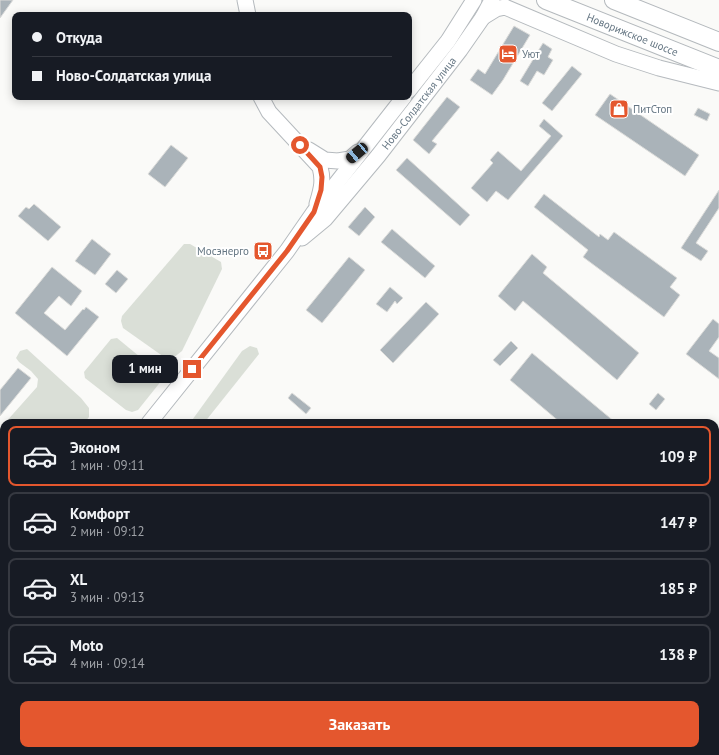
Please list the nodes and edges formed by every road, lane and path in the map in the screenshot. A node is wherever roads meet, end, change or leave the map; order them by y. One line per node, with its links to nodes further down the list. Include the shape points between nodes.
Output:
1 (245, 0): 7 (main road)
2 (255, 0): 8 (main road)
3 (474, 0): 12 (main road, Ново-Солдатская улица, via 448,41)
4 (546, 0): 10 (highway, Новорижское шоссе)
5 (614, 0): 9 (highway)
6 (502, 2): 11 (main road, via 616,54); 18 (main road, Ново-Солдатская улица, via 482,17 460,50 373,162 325,219)
7 (247, 12)
8 (253, 12)
9 (719, 42)
10 (719, 69)
11 (719, 83)
12 (412, 86)
13 (263, 100): 15 (main road, via 269,112)
14 (402, 100): 16 (main road, Ново-Солдатская улица)
15 (300, 145): 16 (main road, via 325,160 338,161 350,159); 17 (main road, via 320,167 321,190)
16 (363, 148): 17 (main road, Ново-Солдатская улица)
17 (314, 212): 18 (main road, Ново-Солдатская улица)
18 (287, 251): 19 (main road, Ново-Солдатская улица)
19 (152, 419)

